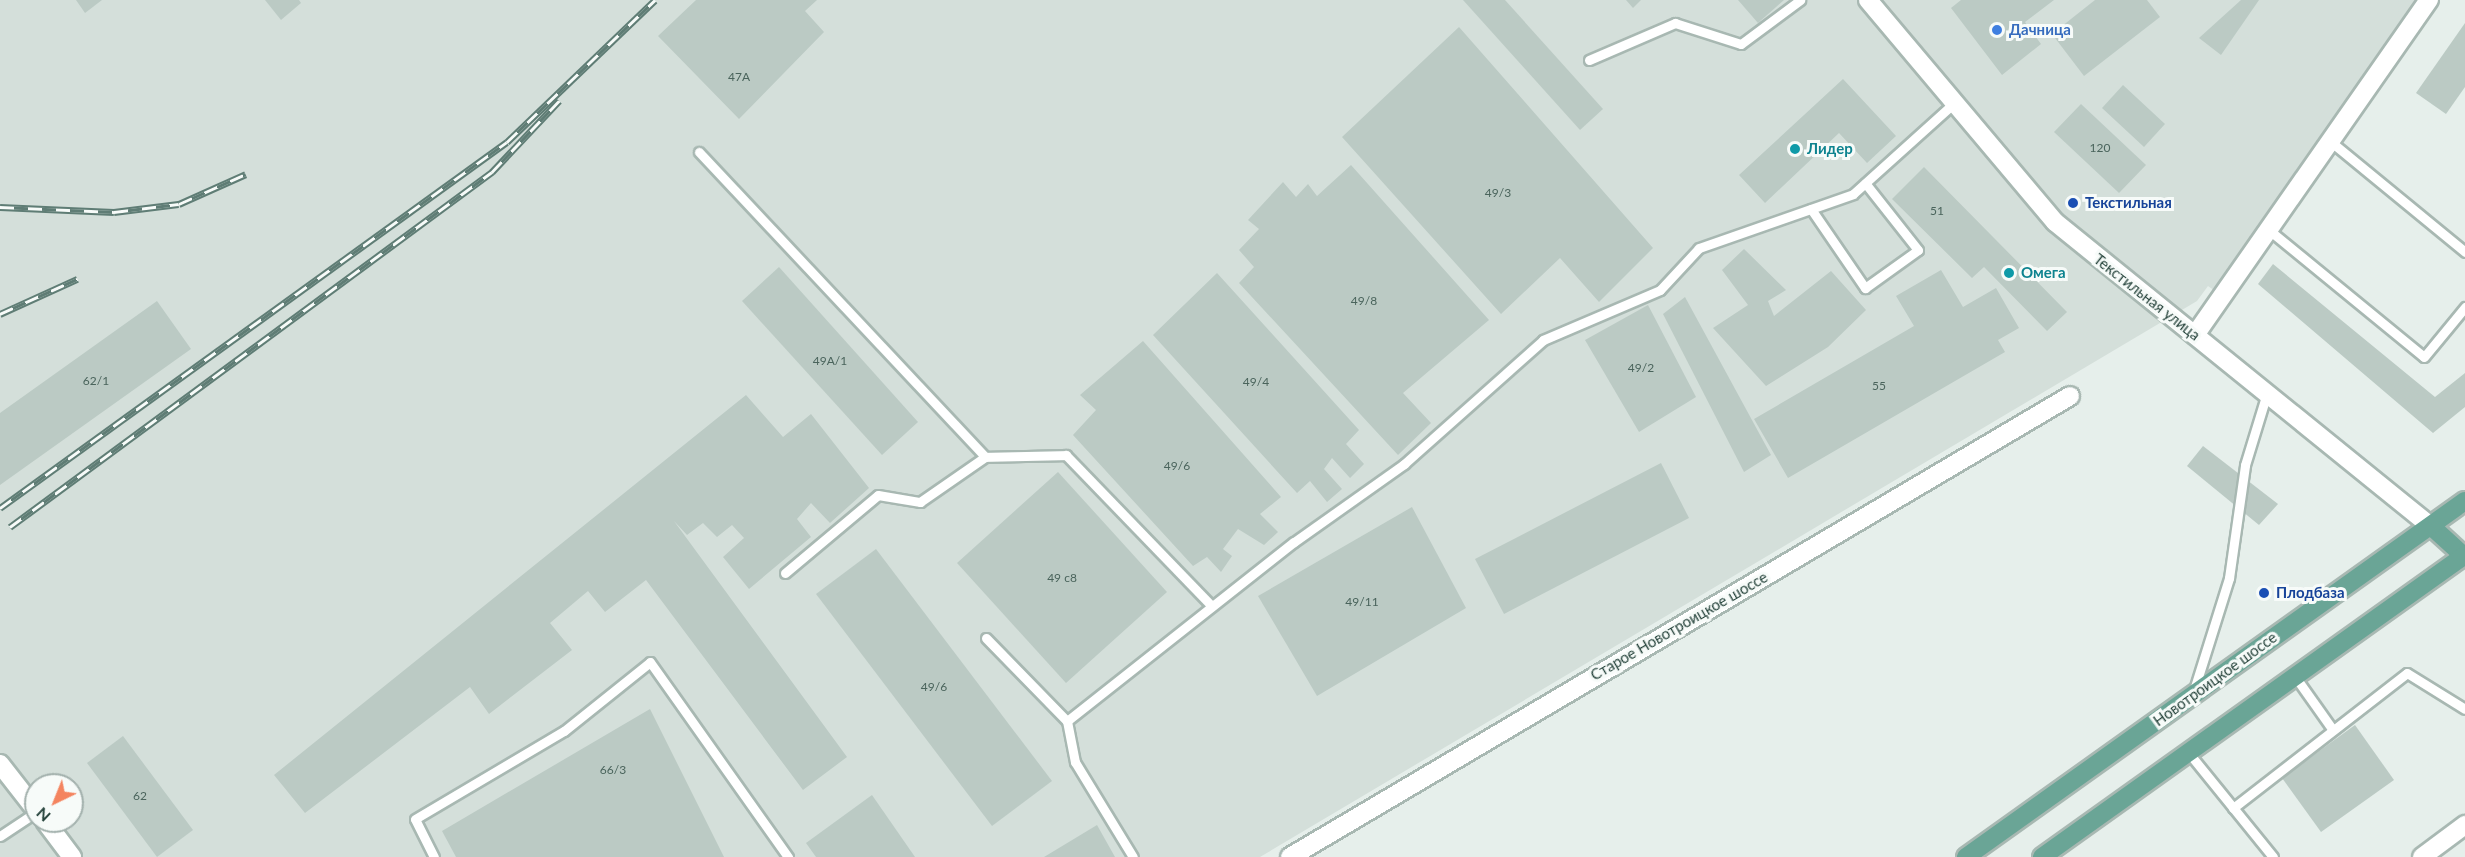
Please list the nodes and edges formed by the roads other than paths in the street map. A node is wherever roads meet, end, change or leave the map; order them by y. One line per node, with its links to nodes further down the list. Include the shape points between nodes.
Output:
1 (1800, 0): 4 (lane, via 1741,44 1675,23)
2 (1868, 0): 5 (street, Текстильная улица)
3 (2430, 0): 6 (street)
4 (1589, 60)
5 (1953, 104): 8 (lane); 13 (street, Текстильная улица, via 2055,222)
6 (2330, 141): 10 (street); 11 (lane)
7 (699, 152): 16 (lane)
8 (1865, 183): 9 (lane, via 1853,194); 9 (lane, via 1918,250 1865,288)
9 (1811, 209): 21 (lane, via 1700,248 1660,290 1543,340 1404,464)
10 (2269, 230): 12 (lane, via 2424,357); 13 (street)
11 (2465, 252)
12 (2465, 307)
13 (2195, 335): 14 (street, Текстильная улица)
14 (2267, 391): 18 (street, Текстильная улица); 24 (lane, via 2245,465 2229,578)
15 (2070, 396): 40 (street, Старое Новотроицкое шоссе)
16 (985, 457): 20 (lane, via 920,502 878,495); 21 (lane, via 1066,455)
17 (2465, 501): 18 (main road, Новотроицкое шоссе)
18 (2431, 526): 19 (main road, Текстильная улица); 24 (main road, Новотроицкое шоссе)
19 (2465, 556): 23 (main road)
20 (785, 573)
21 (1212, 606): 26 (lane)
22 (986, 638): 26 (lane)
23 (2293, 673): 27 (lane); 28 (main road)
24 (2192, 696): 41 (main road, Новотроицкое шоссе)
25 (2465, 709): 27 (lane, via 2407,673)
26 (1067, 721): 39 (lane, via 1075,762)
27 (2333, 730): 31 (lane)
28 (2188, 752): 31 (lane); 42 (main road)
29 (0, 764): 30 (street)
30 (24, 795)
31 (2233, 808): 43 (lane)
32 (24, 819): 35 (lane)
33 (2465, 825): 44 (street)
34 (54, 833): 36 (street)
35 (0, 836)
36 (72, 857)
37 (435, 857): 38 (lane, via 415,819 564,731 650,662)
38 (788, 857)
39 (1133, 857)
40 (1290, 857)
41 (1966, 857)
42 (2042, 857)
43 (2273, 857)
44 (2422, 857)

